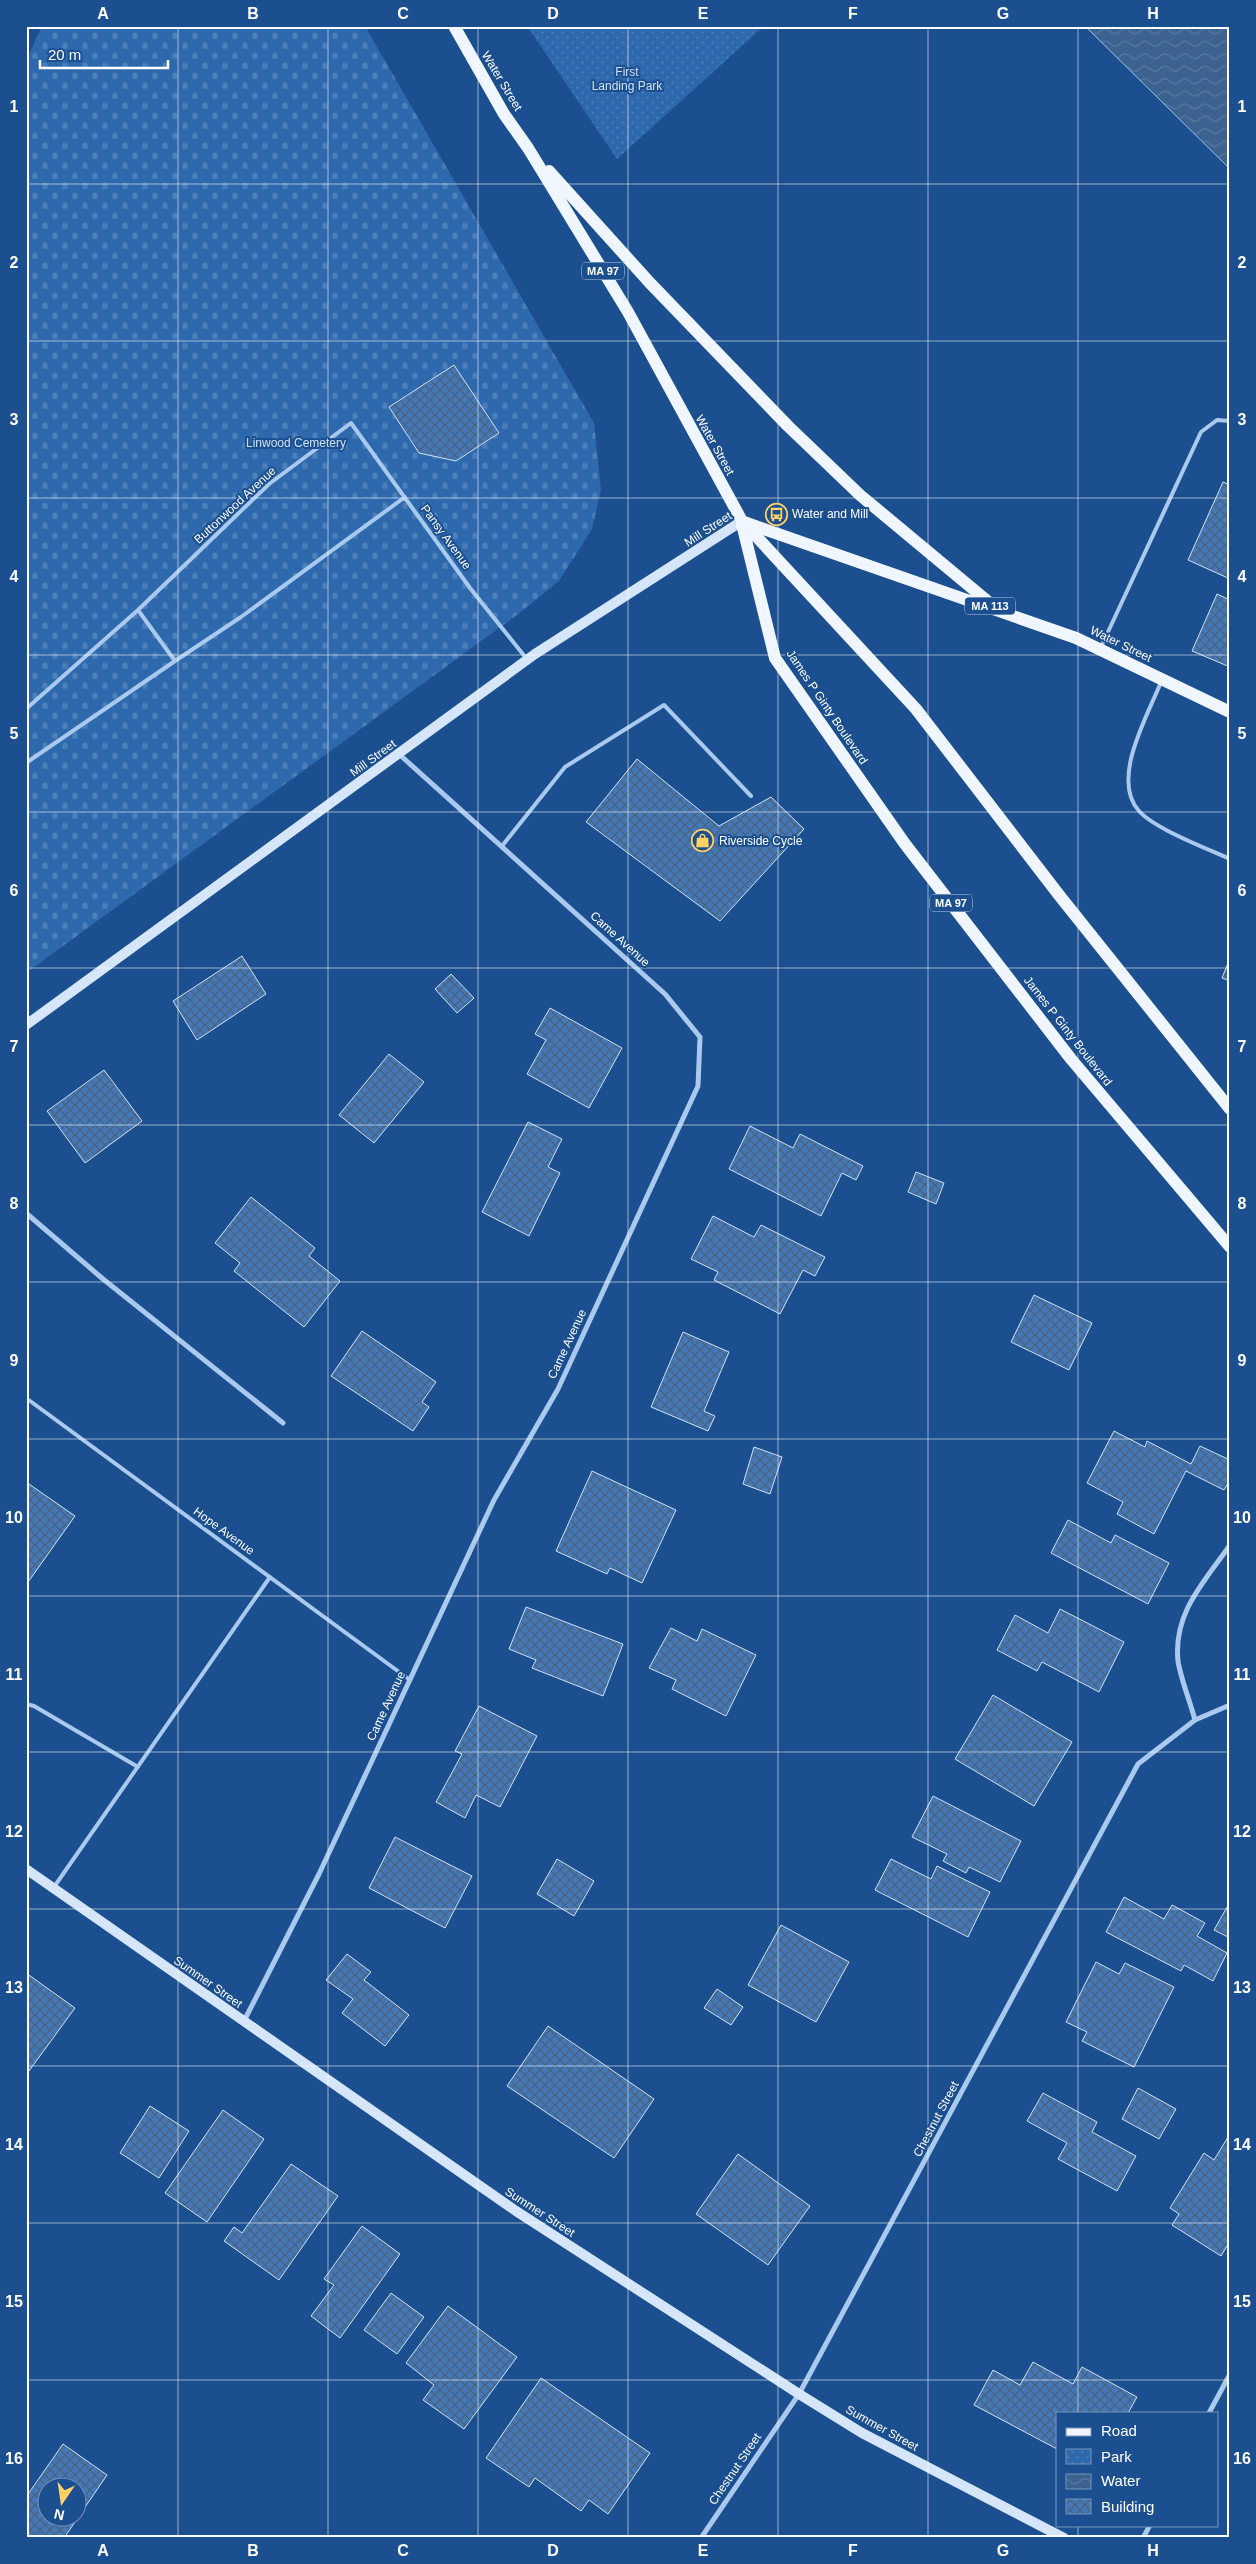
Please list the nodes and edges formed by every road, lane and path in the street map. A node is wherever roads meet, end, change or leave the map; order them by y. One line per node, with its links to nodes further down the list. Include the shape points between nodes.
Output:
1 (454, 26): 2 (main road, Water Street / MA 97, via 504,114)
2 (528, 148): 6 (main road, Water Street / MA 97, via 628,312); 7 (main road, Water Street, via 650,283 788,426 860,495)
3 (1230, 422): 9 (lane, via 1217,420 1201,432)
4 (351, 423): 5 (lane, Pansy Avenue); 8 (lane, Buttonwood Avenue, via 269,484)
5 (405, 497): 10 (lane, Pansy Avenue, via 470,588); 11 (lane)
6 (742, 521): 7 (main road, Water Street / MA 113); 10 (main road, Mill Street); 21 (main road, MA 97, via 916,709); 23 (main road, James P Ginty Boulevard / MA 97, via 775,658 906,844 1054,1036)
7 (997, 609): 9 (main road, Water Street / MA 113)
8 (138, 610): 11 (lane); 13 (lane, Buttonwood Avenue)
9 (1100, 649): 12 (main road, Water Street / MA 113)
10 (528, 660): 15 (main road, Mill Street)
11 (175, 661): 16 (lane)
12 (1162, 680): 14 (main road, Water Street / MA 113); 19 (lane, via 1132,754 1128,794 1138,810 1153,822)
13 (26, 709)
14 (1230, 712)
15 (400, 755): 18 (street, Came Avenue); 20 (main road, Mill Street)
16 (26, 763)
17 (751, 796): 18 (lane, via 664,705 565,767)
18 (502, 846): 28 (street, Came Avenue, via 666,994 700,1037 698,1086 558,1389 494,1500)
19 (1230, 859)
20 (26, 1025)
21 (1230, 1109)
22 (26, 1213): 25 (street)
23 (1230, 1247)
24 (26, 1398): 27 (lane, Hope Avenue)
25 (283, 1423)
26 (1230, 1545): 31 (street, via 1190,1602 1180,1624 1179,1663)
27 (270, 1577): 28 (lane, Hope Avenue); 32 (lane)
28 (410, 1680): 35 (street, Came Avenue, via 319,1874)
29 (26, 1704): 32 (lane)
30 (1230, 1705): 31 (street, Chestnut Street)
31 (1195, 1720): 37 (street, Chestnut Street, via 1138,1764)
32 (138, 1767): 34 (lane)
33 (26, 1869): 34 (main road, Summer Street)
34 (53, 1889): 35 (main road, Summer Street)
35 (244, 2022): 37 (main road, Summer Street, via 516,2211)
36 (1230, 2374): 38 (street)
37 (799, 2394): 40 (street, Chestnut Street); 41 (main road, Summer Street, via 862,2433)
38 (1210, 2412)
39 (1149, 2526): 42 (street)
40 (701, 2538)
41 (1064, 2538)
42 (1143, 2538)

